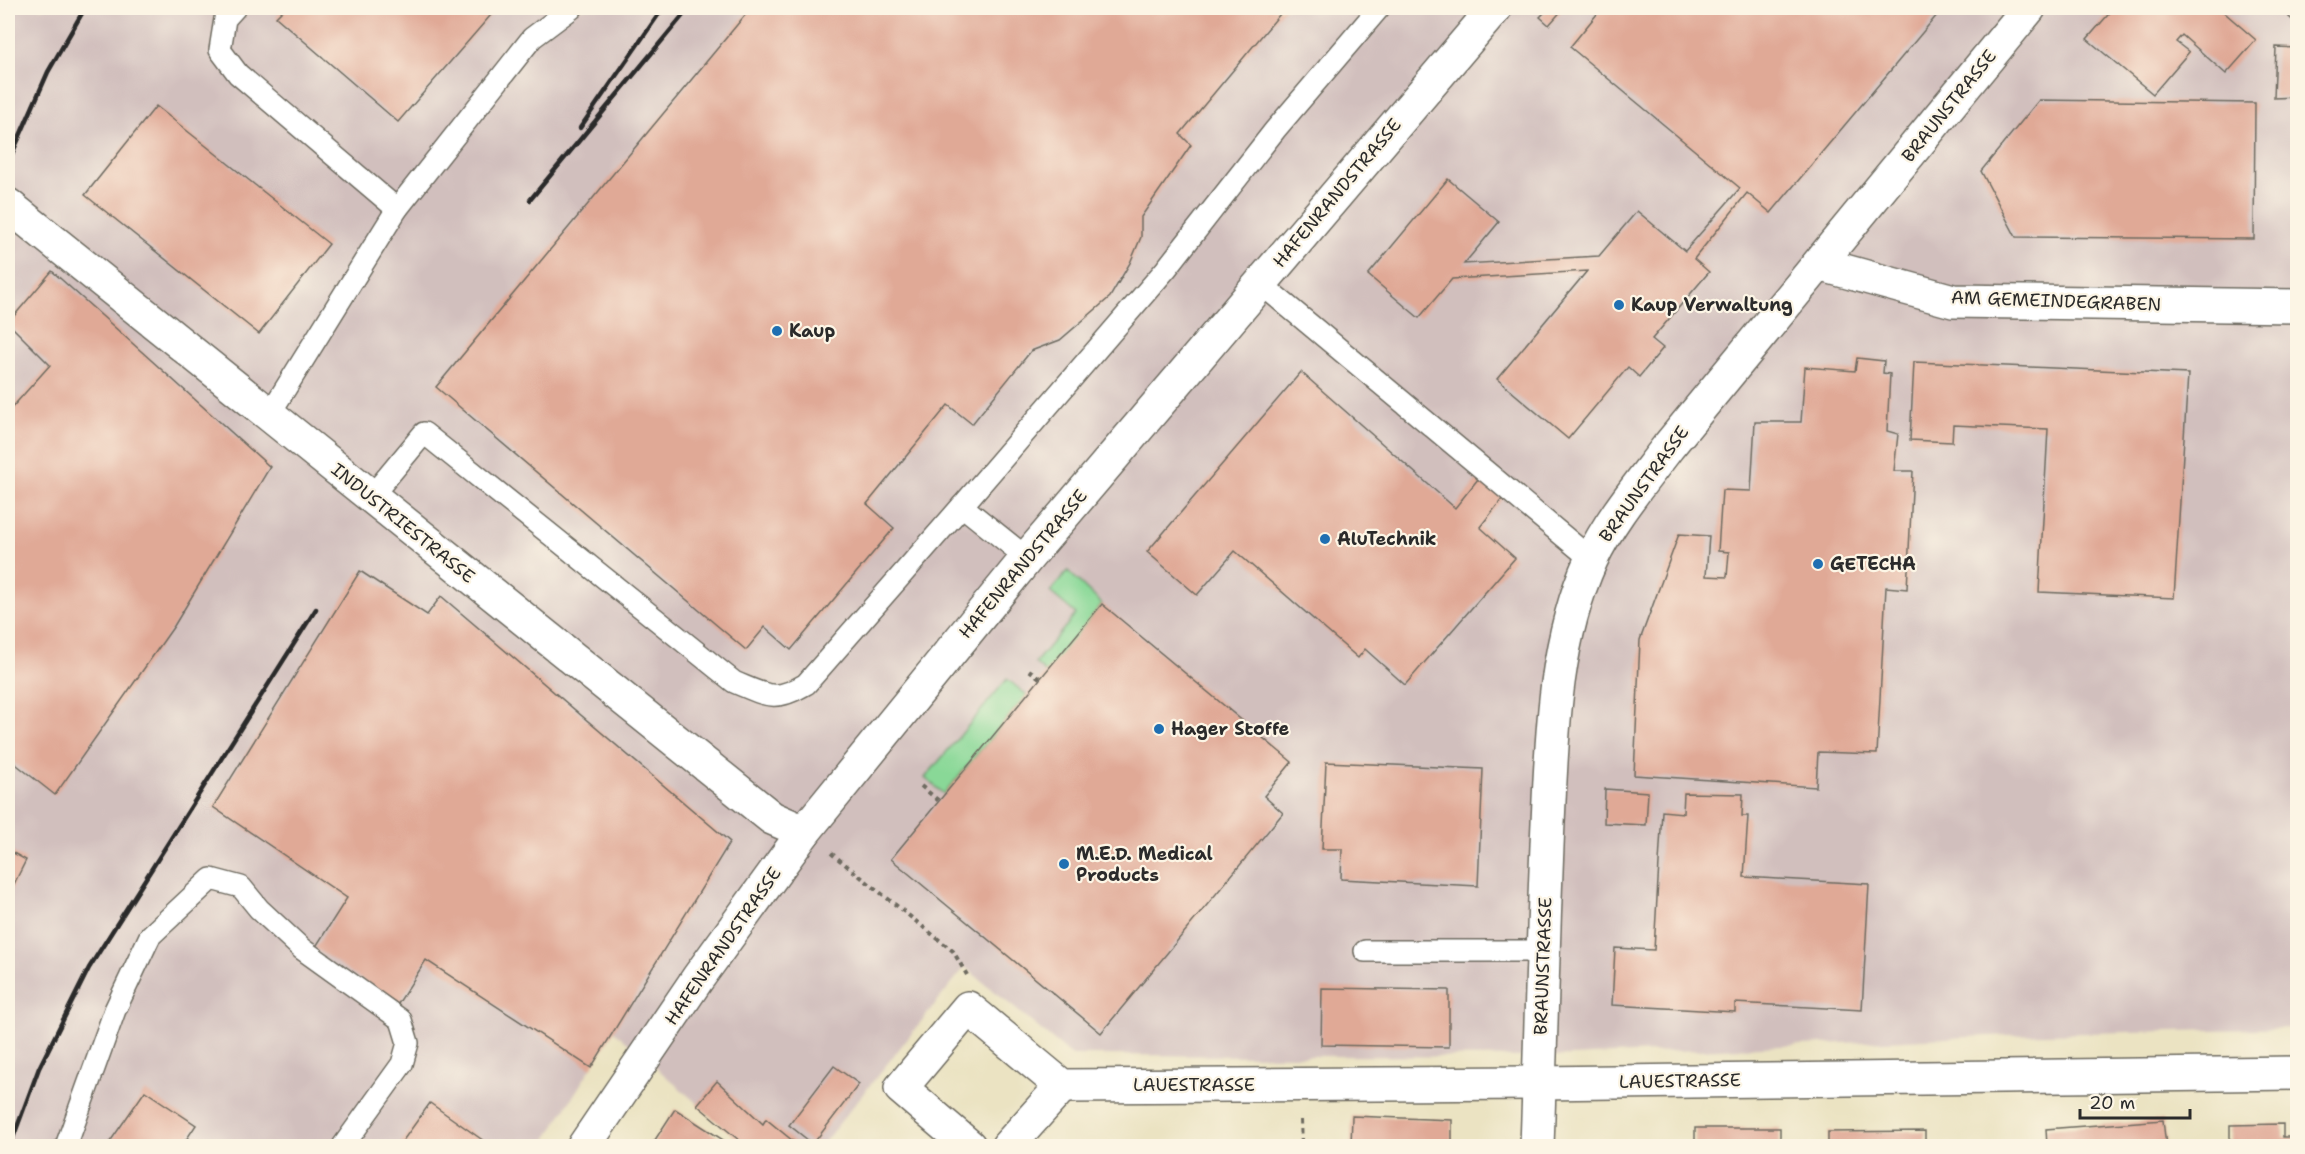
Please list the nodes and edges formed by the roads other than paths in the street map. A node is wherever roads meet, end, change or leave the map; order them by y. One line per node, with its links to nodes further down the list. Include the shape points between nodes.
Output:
1 (235, 8): 7 (lane, via 225,20 220,50 238,74)
2 (572, 8): 7 (lane, via 532,38)
3 (1379, 8): 13 (lane, via 1275,130 1166,269)
4 (1495, 8): 9 (street, HAFENRANDSTRASSE)
5 (2029, 8): 8 (street, BRAUNSTRASSE)
6 (8, 205): 11 (street, INDUSTRIESTRASSE)
7 (397, 210): 11 (lane)
8 (1819, 264): 10 (street, AM GEMEINDEGRABEN, via 1953,301); 15 (street, BRAUNSTRASSE, via 1668,447 1614,519)
9 (1260, 283): 14 (street, HAFENRANDSTRASSE); 15 (lane)
10 (2298, 306)
11 (269, 415): 12 (street, INDUSTRIESTRASSE)
12 (370, 498): 13 (lane, via 424,433 734,682 766,695 786,696 806,684); 16 (street, INDUSTRIESTRASSE, via 772,818)
13 (962, 506): 14 (lane)
14 (1028, 558): 16 (street, HAFENRANDSTRASSE)
15 (1591, 559): 18 (street, BRAUNSTRASSE, via 1573,609 1554,704)
16 (804, 832): 24 (street, HAFENRANDSTRASSE, via 698,978)
17 (1365, 951): 18 (lane)
18 (1542, 951): 20 (street, BRAUNSTRASSE)
19 (2298, 1073): 20 (street, LAUESTRASSE)
20 (1539, 1083): 21 (street, LAUESTRASSE); 27 (street, BRAUNSTRASSE)
21 (1062, 1086): 25 (street, via 968,1008 901,1089); 26 (street)
22 (66, 1146): 23 (lane, via 115,1010 150,936 211,879 241,887 302,949 401,1020 408,1042 402,1064)
23 (343, 1146)
24 (584, 1146)
25 (969, 1146)
26 (1008, 1146)
27 (1537, 1146)

